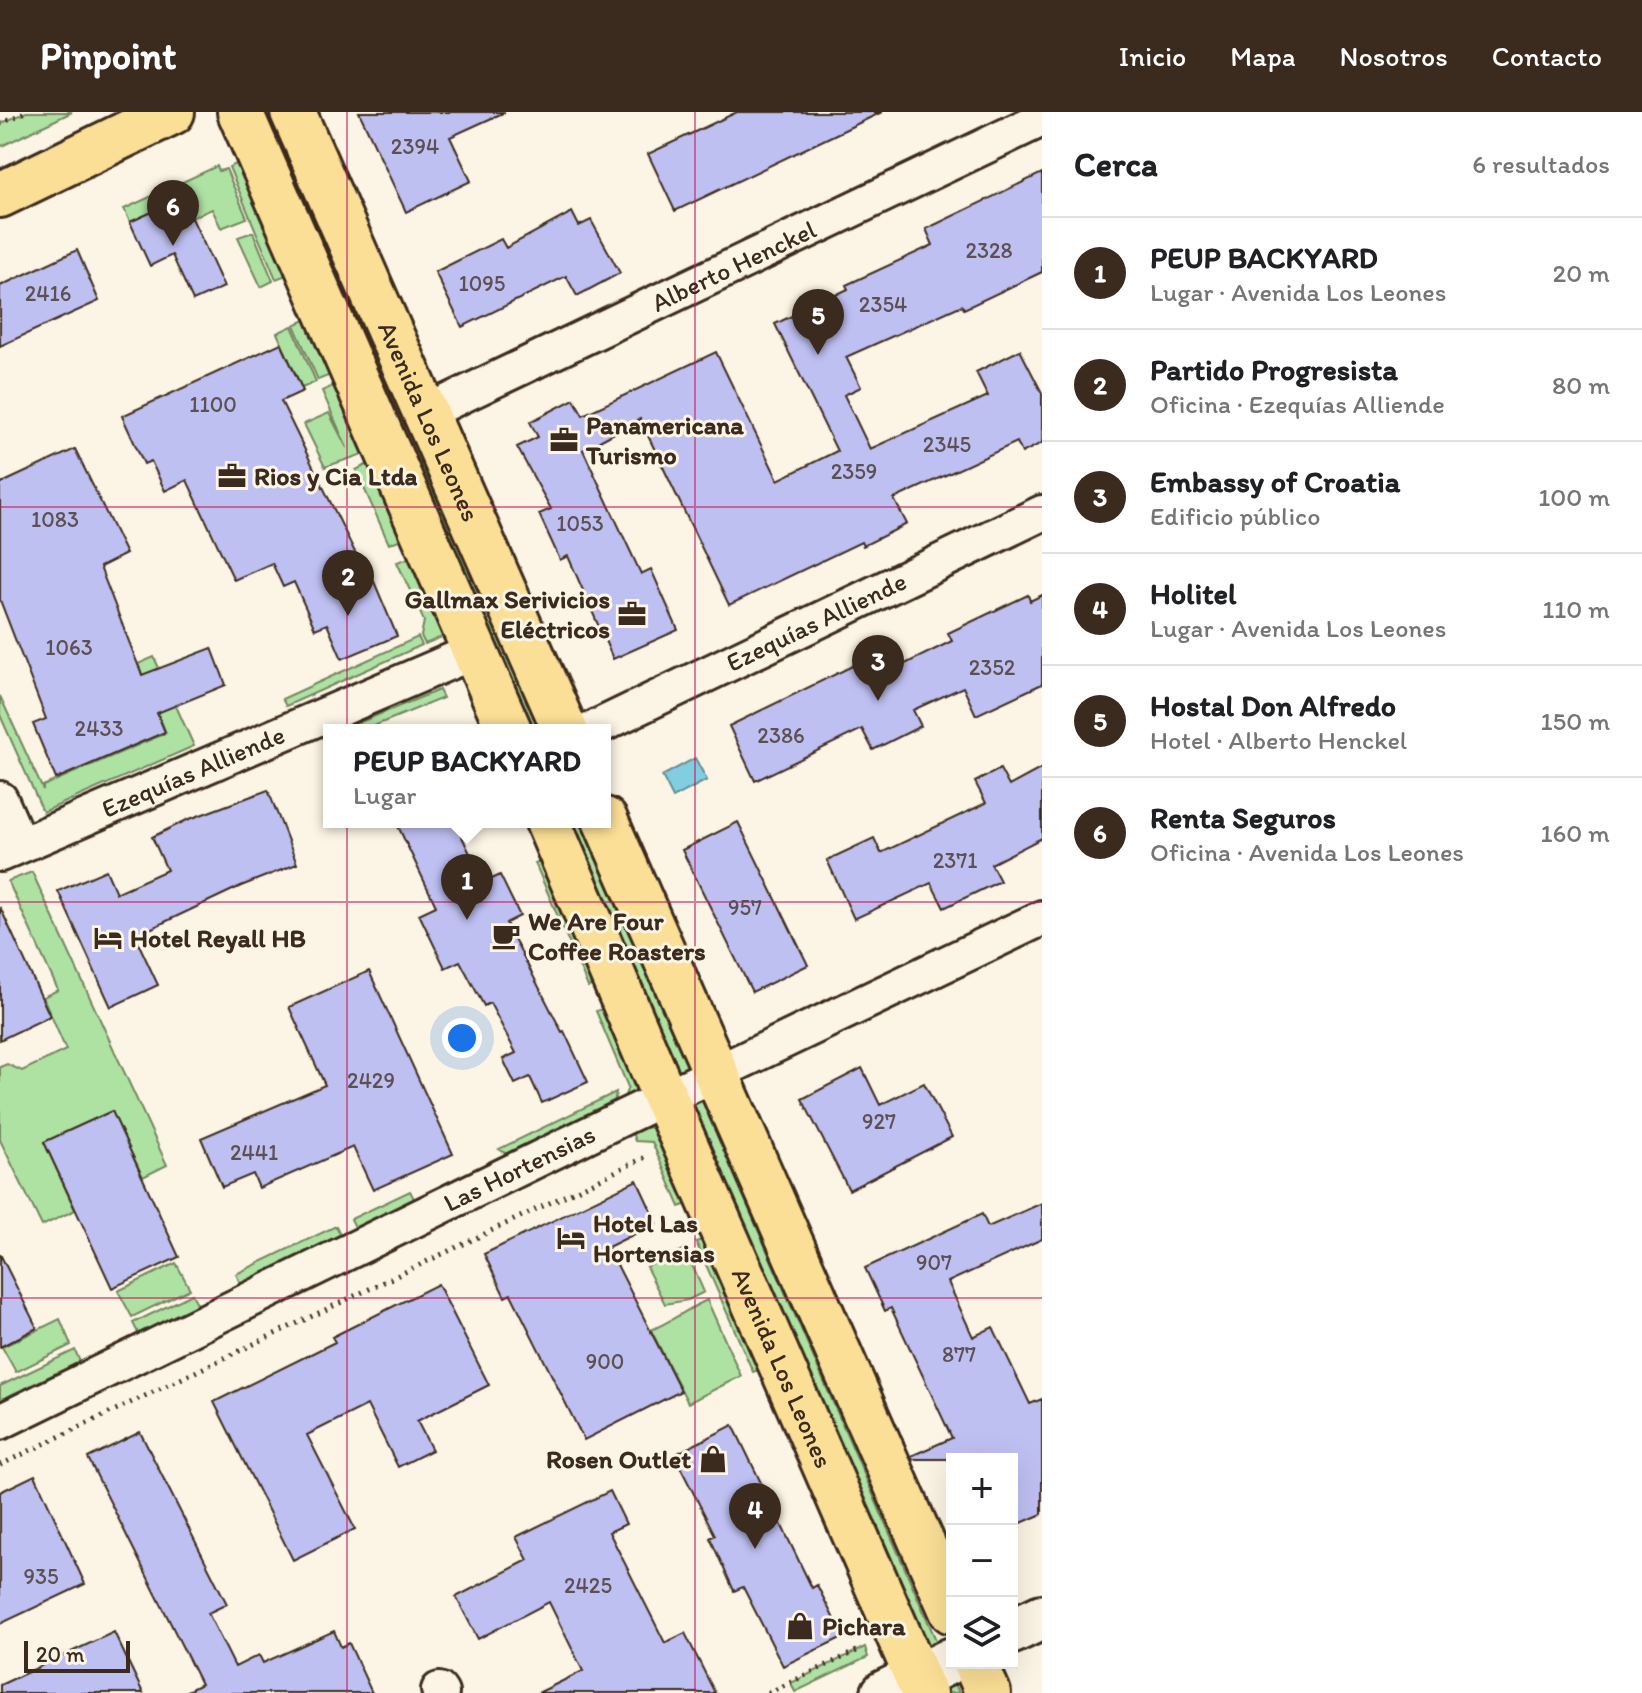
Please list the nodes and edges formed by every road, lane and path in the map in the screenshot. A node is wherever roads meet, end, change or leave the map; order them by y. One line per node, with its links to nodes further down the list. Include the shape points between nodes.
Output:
1 (25, 112): 6 (path)
2 (172, 112): 7 (main road)
3 (240, 112): 10 (main road, Avenida Los Leones)
4 (293, 112): 8 (main road, Avenida Los Leones)
5 (1042, 119): 8 (street, Alberto Henckel)
6 (0, 124)
7 (0, 195)
8 (425, 413): 12 (main road, Avenida Los Leones)
9 (1042, 513): 13 (street, Ezequías Alliende)
10 (475, 651): 11 (main road, Avenida Los Leones); 17 (street, Ezequías Alliende)
11 (506, 724)
12 (562, 724)
13 (603, 724)
14 (0, 799): 17 (street)
15 (551, 828): 20 (main road, Avenida Los Leones)
16 (609, 828): 19 (main road)
17 (10, 849)
18 (1042, 918): 19 (street, Las Hortensias)
19 (717, 1074): 20 (street, Las Hortensias); 24 (main road)
20 (665, 1098): 22 (street, Las Hortensias); 28 (main road, Avenida Los Leones)
21 (656, 1152): 23 (path)
22 (0, 1422)
23 (0, 1465)
24 (946, 1597)
25 (1042, 1617): 26 (street)
26 (1018, 1628)
27 (978, 1669): 29 (main road)
28 (919, 1681)
29 (988, 1693)

